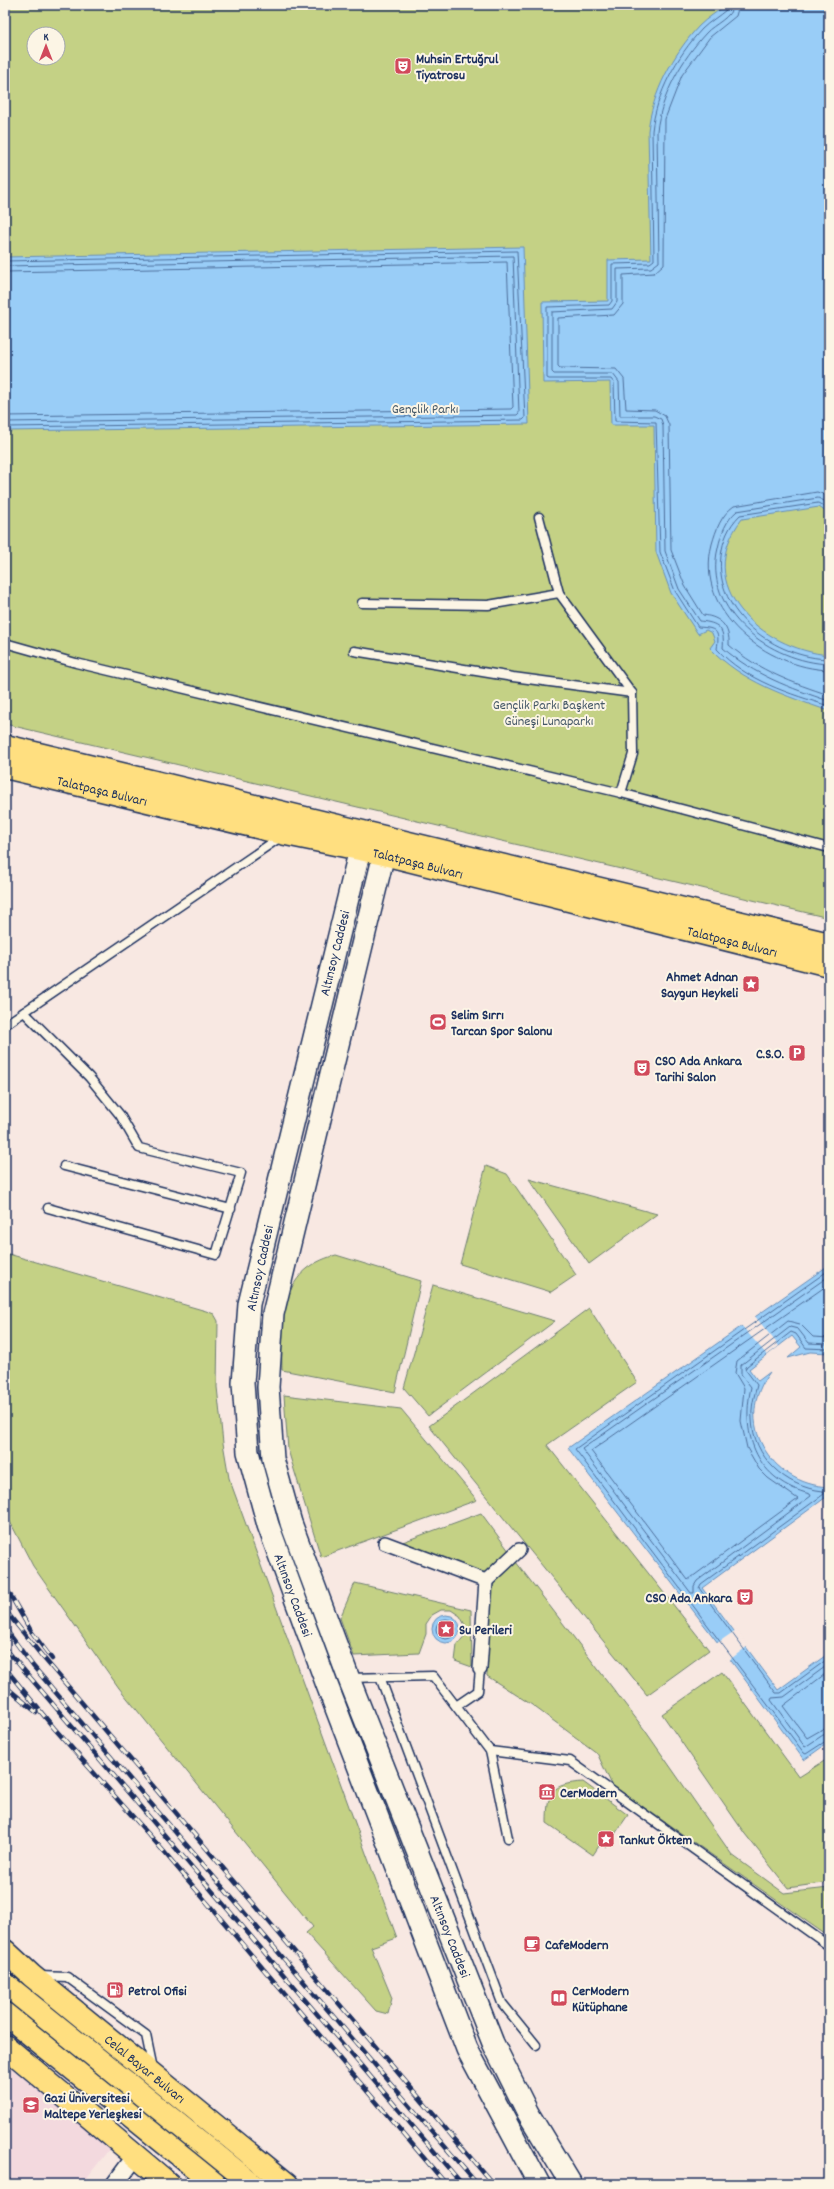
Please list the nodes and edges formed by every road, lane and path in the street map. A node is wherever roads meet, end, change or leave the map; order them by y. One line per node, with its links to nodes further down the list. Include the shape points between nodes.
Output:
1 (539, 517): 2 (lane)
2 (559, 593): 3 (lane, via 488,605); 6 (lane)
3 (362, 603)
4 (5, 643): 9 (lane, via 76,663)
5 (354, 651): 6 (lane)
6 (632, 693): 9 (lane, via 632,754)
7 (5, 746): 14 (main road, Talatpaşa Bulvarı)
8 (5, 766): 10 (main road, Talatpaşa Bulvarı)
9 (621, 793): 11 (lane)
10 (286, 834): 12 (main road, Talatpaşa Bulvarı); 16 (lane)
11 (829, 848)
12 (360, 849): 13 (main road, Talatpaşa Bulvarı); 27 (street, Altınsoy Caddesi, via 249,1304 243,1383 250,1460 268,1525)
13 (384, 854): 15 (main road, Talatpaşa Bulvarı); 26 (street, Altınsoy Caddesi, via 273,1314 268,1387 273,1459 289,1516)
14 (829, 944)
15 (829, 965)
16 (24, 1012): 17 (lane); 20 (lane, via 88,1077 120,1114 139,1148 241,1173)
17 (5, 1025)
18 (64, 1166): 20 (lane)
19 (48, 1208): 20 (lane, via 216,1255)
20 (231, 1209)
21 (385, 1544): 23 (street)
22 (519, 1550): 23 (street)
23 (486, 1581): 24 (street)
24 (480, 1669): 28 (lane, via 478,1691)
25 (380, 1677): 26 (lane); 28 (lane, via 433,1676); 35 (lane, via 502,2003)
26 (349, 1678): 27 (street); 44 (street, Altınsoy Caddesi, via 493,2043 528,2113)
27 (326, 1685): 43 (street, Altınsoy Caddesi, via 467,2049)
28 (456, 1706): 29 (lane)
29 (490, 1751): 30 (lane); 31 (lane, via 570,1761)
30 (508, 1838)
31 (829, 1946)
32 (5, 1952): 42 (main road, Celal Bayar Bulvarı)
33 (5, 1984): 41 (main road, Celal Bayar Bulvarı)
34 (5, 2014): 40 (main road)
35 (536, 2045)
36 (5, 2046): 37 (main road)
37 (135, 2157): 38 (main road); 39 (street)
38 (165, 2182)
39 (115, 2184)
40 (215, 2184)
41 (252, 2184)
42 (287, 2184)
43 (539, 2184)
44 (572, 2184)

